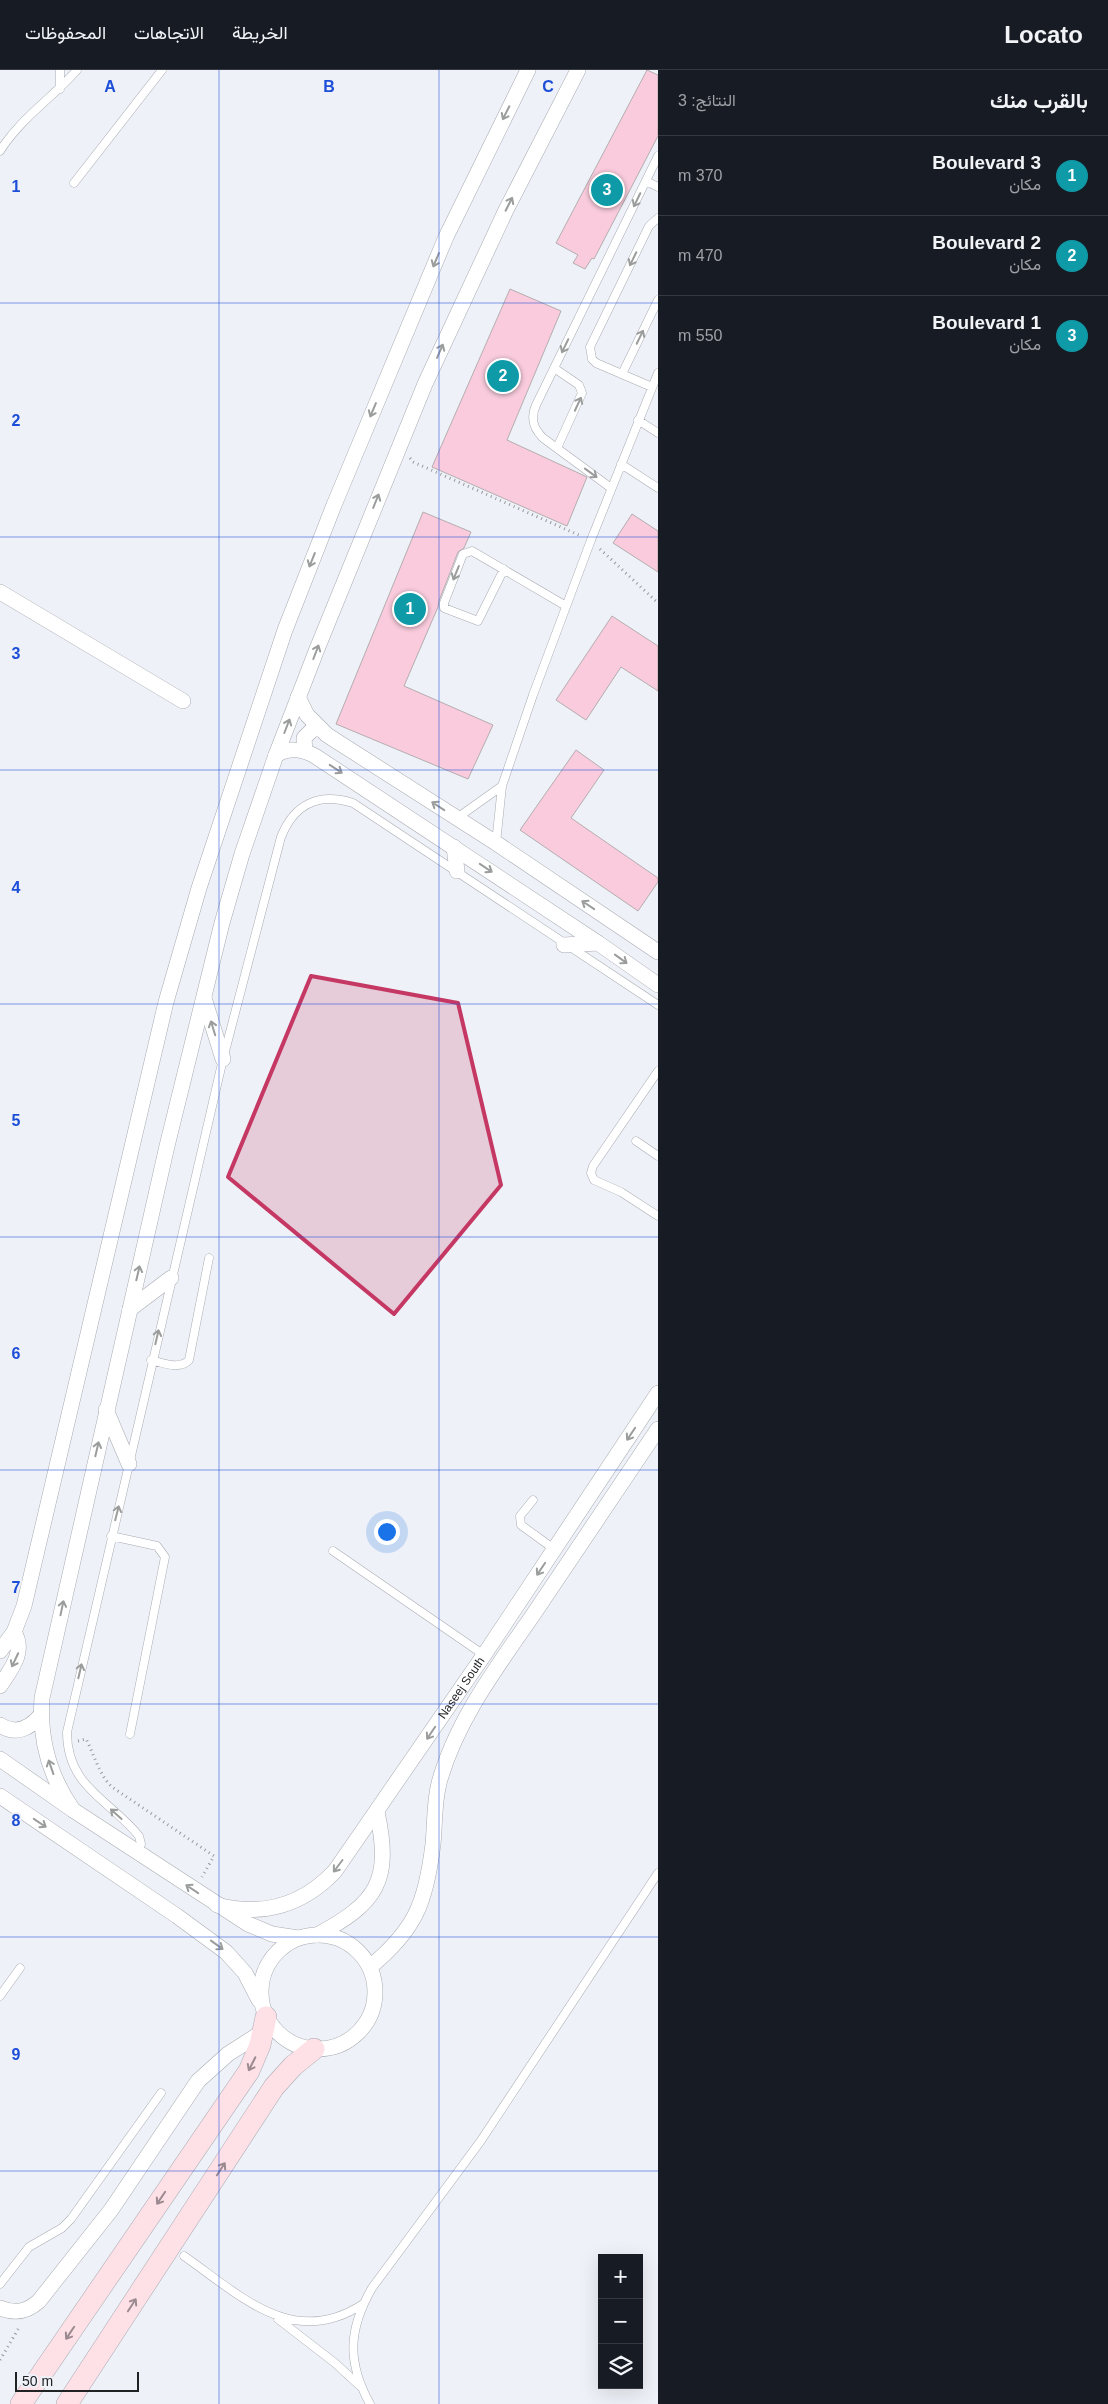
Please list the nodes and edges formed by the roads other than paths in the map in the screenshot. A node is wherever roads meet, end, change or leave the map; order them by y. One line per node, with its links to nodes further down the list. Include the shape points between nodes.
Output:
1 (60, 70): 6 (lane)
2 (77, 70): 6 (lane)
3 (162, 70): 10 (lane)
4 (528, 70): 60 (street, one-way to 60, via 446,237 330,514 285,630 199,888 166,1002 26,1597)
5 (578, 70): 27 (street, one-way to 5, via 399,443 490,243)
6 (60, 89): 7 (lane, via 27,116)
7 (0, 151)
8 (658, 156): 9 (lane)
9 (646, 181): 11 (lane); 14 (lane, one-way to 14)
10 (74, 183)
11 (658, 187)
12 (658, 218): 16 (lane, one-way to 16, via 649,226 590,347 596,363)
13 (658, 300): 16 (lane, one-way to 13)
14 (554, 368): 20 (lane, via 532,417 538,434); 20 (lane, one-way to 14, via 582,393 579,385)
15 (658, 373): 17 (lane)
16 (622, 374): 17 (lane)
17 (652, 386): 18 (lane)
18 (638, 420): 19 (lane); 21 (lane)
19 (658, 433)
20 (557, 448): 22 (lane, one-way to 22)
21 (621, 464): 22 (lane); 23 (lane)
22 (611, 488): 26 (lane)
23 (658, 488)
24 (504, 569): 24 (lane, one-way to 24, via 472,551 463,554 444,608 478,621); 26 (lane)
25 (0, 592): 28 (street)
26 (566, 606): 32 (lane)
27 (298, 697): 29 (street); 31 (street, one-way to 27)
28 (183, 701)
29 (319, 729): 30 (street, via 313,729 304,738); 33 (street, one-way to 29)
30 (305, 750): 31 (street, via 290,750); 35 (street, one-way to 35)
31 (276, 755): 41 (street, via 232,888)
32 (502, 786): 33 (lane); 34 (lane)
33 (457, 818): 34 (street)
34 (496, 843): 39 (street, one-way to 34)
35 (454, 847): 36 (street); 37 (street, one-way to 37)
36 (457, 871): 38 (lane); 43 (lane, via 353,804 333,798 323,799 296,811 281,837)
37 (598, 943): 38 (street); 40 (street, one-way to 40)
38 (564, 945): 42 (lane)
39 (658, 952)
40 (658, 985)
41 (204, 997): 43 (street, one-way to 41); 50 (street, one-way to 41)
42 (658, 1005)
43 (223, 1059): 49 (lane)
44 (658, 1071): 47 (lane, via 593,1166 592,1173 594,1180 621,1192)
45 (636, 1141): 46 (lane)
46 (658, 1156)
47 (658, 1216)
48 (209, 1258): 51 (lane, via 189,1360 177,1365)
49 (171, 1278): 50 (street); 51 (lane, one-way to 49)
50 (130, 1309): 53 (street)
51 (151, 1360): 55 (lane)
52 (658, 1393): 58 (street, Naseej South, one-way to 58)
53 (106, 1410): 55 (street); 64 (street, one-way to 53, via 42,1698)
54 (658, 1429): 76 (street, via 468,1714 439,1784 426,1886 416,1916 397,1944)
55 (129, 1464): 57 (lane, one-way to 55)
56 (533, 1500): 58 (lane, via 520,1516 522,1525)
57 (111, 1536): 66 (lane, via 157,1546 165,1557); 71 (lane, one-way to 57, via 139,1836 82,1782 72,1764 67,1743 69,1720)
58 (554, 1549): 62 (street, Naseej South, one-way to 62)
59 (333, 1551): 62 (lane)
60 (14, 1632): 61 (street); 63 (street, one-way to 63, via 19,1652)
61 (0, 1651)
62 (484, 1655): 70 (street, Naseej South, one-way to 70)
63 (0, 1686)
64 (41, 1715): 65 (street, via 24,1729 9,1730); 69 (street, one-way to 64, via 49,1763)
65 (0, 1725)
66 (130, 1734)
67 (0, 1759): 69 (street)
68 (0, 1796): 79 (street, one-way to 79, via 226,1952 245,1972)
69 (73, 1810): 71 (street)
70 (377, 1812): 73 (street, Naseej South, one-way to 73, via 335,1871 306,1895 270,1909 243,1911); 74 (street, via 382,1854 376,1887 354,1914)
71 (138, 1852): 73 (street, one-way to 71)
72 (658, 1873): 84 (lane, via 480,2142)
73 (217, 1905): 75 (street, via 260,1930)
74 (317, 1935): 75 (street); 76 (street, via 336,1938 354,1947)
75 (298, 1938): 79 (street, via 278,1951 267,1965 261,1982)
76 (370, 1967): 80 (street, via 375,1996 372,2014 366,2024 358,2034 338,2046)
77 (20, 1968): 78 (lane)
78 (0, 1996)
79 (264, 2018): 80 (street, via 280,2036); 85 (street, via 198,2081 111,2210 39,2301 30,2308 15,2312); 88 (main road, one-way to 88, via 249,2071)
80 (314, 2049): 89 (main road, one-way to 80, via 274,2087)
81 (161, 2093): 83 (lane, via 71,2219 29,2247)
82 (184, 2256): 86 (lane)
83 (0, 2284)
84 (363, 2304): 86 (lane, via 351,2312 324,2321 296,2321); 87 (lane, via 355,2324 352,2345 354,2366)
85 (0, 2308)
86 (272, 2315): 87 (lane)
87 (361, 2386): 90 (lane)
88 (21, 2404)
89 (67, 2404)
90 (370, 2404)

